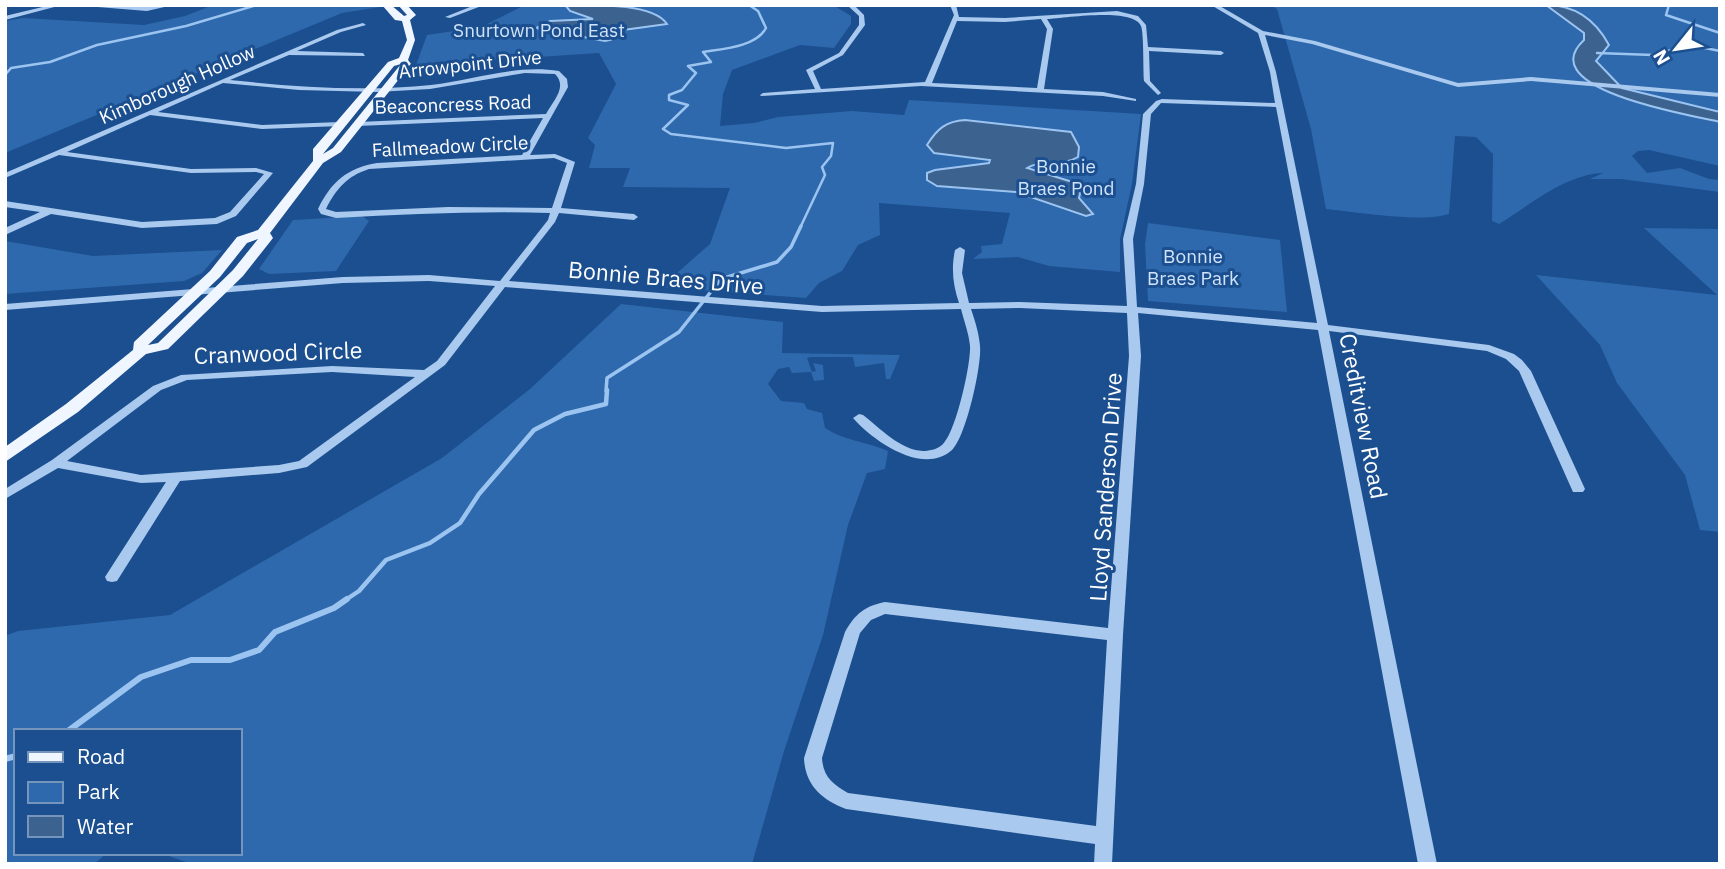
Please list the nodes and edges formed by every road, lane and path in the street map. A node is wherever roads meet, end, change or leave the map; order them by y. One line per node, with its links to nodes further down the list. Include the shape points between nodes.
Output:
1 (59, 5): 12 (street)
2 (76, 5): 3 (street, via 147,9)
3 (170, 5)
4 (386, 5): 13 (main road, via 398,18)
5 (402, 5): 13 (main road, via 412,15)
6 (481, 5): 10 (street)
7 (850, 5): 27 (street, via 862,16 862,24 841,54 810,70)
8 (953, 5): 14 (street)
9 (1214, 5): 16 (street)
10 (448, 16)
11 (1043, 18): 14 (street, Lloyd Sanderson Drive); 17 (street, Lloyd Sanderson Drive, via 1132,15 1143,23); 26 (street, via 1051,29)
12 (5, 19)
13 (407, 19): 21 (main road, via 411,40)
14 (956, 19): 23 (street)
15 (363, 25): 18 (street, Kimborough Hollow)
16 (1261, 32): 29 (street, via 1313,42 1458,85 1524,78); 32 (street, Creditview Road)
17 (1146, 49): 19 (street); 30 (street, Lloyd Sanderson Drive)
18 (289, 53): 20 (street); 22 (street, Kimborough Hollow)
19 (1221, 53)
20 (363, 55)
21 (403, 60): 24 (main road, via 406,64); 25 (main road, via 391,64)
22 (221, 81): 25 (street, Arrowpoint Drive, via 300,90); 33 (street, Kimborough Hollow)
23 (928, 84): 26 (street); 27 (street)
24 (387, 88): 25 (street, Arrowpoint Drive); 34 (street, Arrowpoint Drive, via 553,71 565,85); 36 (main road)
25 (370, 89): 35 (main road)
26 (1040, 90): 30 (street)
27 (819, 91): 28 (street)
28 (762, 95)
29 (1720, 95)
30 (1141, 96): 31 (street); 31 (street); 55 (street, Lloyd Sanderson Drive, via 1140,184 1128,239)
31 (1159, 97): 32 (street)
32 (1279, 105): 56 (street, Creditview Road)
33 (149, 113): 35 (street, via 261,127); 37 (street, Kimborough Hollow)
34 (549, 116): 36 (street, Beaconcress Road); 38 (street, Arrowpoint Drive)
35 (340, 124): 39 (main road, via 317,151)
36 (358, 124): 39 (main road, via 337,150)
37 (58, 153): 40 (street, Kimborough Hollow); 42 (street, via 191,171 269,173 233,214 217,221 142,225)
38 (524, 158): 43 (street, Fallmeadow Circle, via 555,156 571,162); 43 (street, Fallmeadow Circle, via 363,167 346,174 322,209 336,215)
39 (318, 162): 46 (main road)
40 (5, 176)
41 (5, 204): 42 (street)
42 (50, 210): 45 (street)
43 (555, 212): 44 (street); 48 (street, Fallmeadow Circle)
44 (634, 217)
45 (5, 232)
46 (262, 233): 49 (main road, via 266,238); 50 (main road, via 242,240)
47 (960, 250): 52 (street, via 955,266)
48 (505, 282): 49 (street, Bonnie Braes Drive, via 387,278); 51 (street, Bonnie Braes Drive); 58 (street, via 450,354)
49 (222, 289): 50 (street, Bonnie Braes Drive); 57 (main road, via 163,346)
50 (196, 292): 53 (street, Bonnie Braes Drive); 57 (main road, via 139,345)
51 (614, 294): 54 (street, Bonnie Braes Drive)
52 (965, 306): 54 (street, Bonnie Braes Drive); 55 (street, Bonnie Braes Drive); 59 (street, via 975,355 949,446 934,454 911,454)
53 (5, 307)
54 (796, 307)
55 (1131, 310): 56 (street, Bonnie Braes Drive); 66 (street, Lloyd Sanderson Drive, via 1135,356)
56 (1324, 328): 63 (street, Bonnie Braes Drive, via 1489,348 1520,363); 69 (street, Creditview Road)
57 (141, 351): 60 (main road)
58 (427, 374): 61 (street, Cranwood Circle, via 332,369 184,377 157,388); 62 (street, via 303,464 279,470)
59 (859, 418)
60 (5, 456)
61 (56, 463): 62 (street, via 132,478); 64 (street, Cranwood Circle)
62 (176, 477): 65 (street)
63 (1578, 489)
64 (5, 495)
65 (112, 577)
66 (1115, 635): 67 (street, Lloyd Sanderson Drive); 67 (street, via 872,610 853,632 812,770 828,791 846,800)
67 (1105, 836): 68 (street, Lloyd Sanderson Drive)
68 (1103, 864)
69 (1429, 864)

